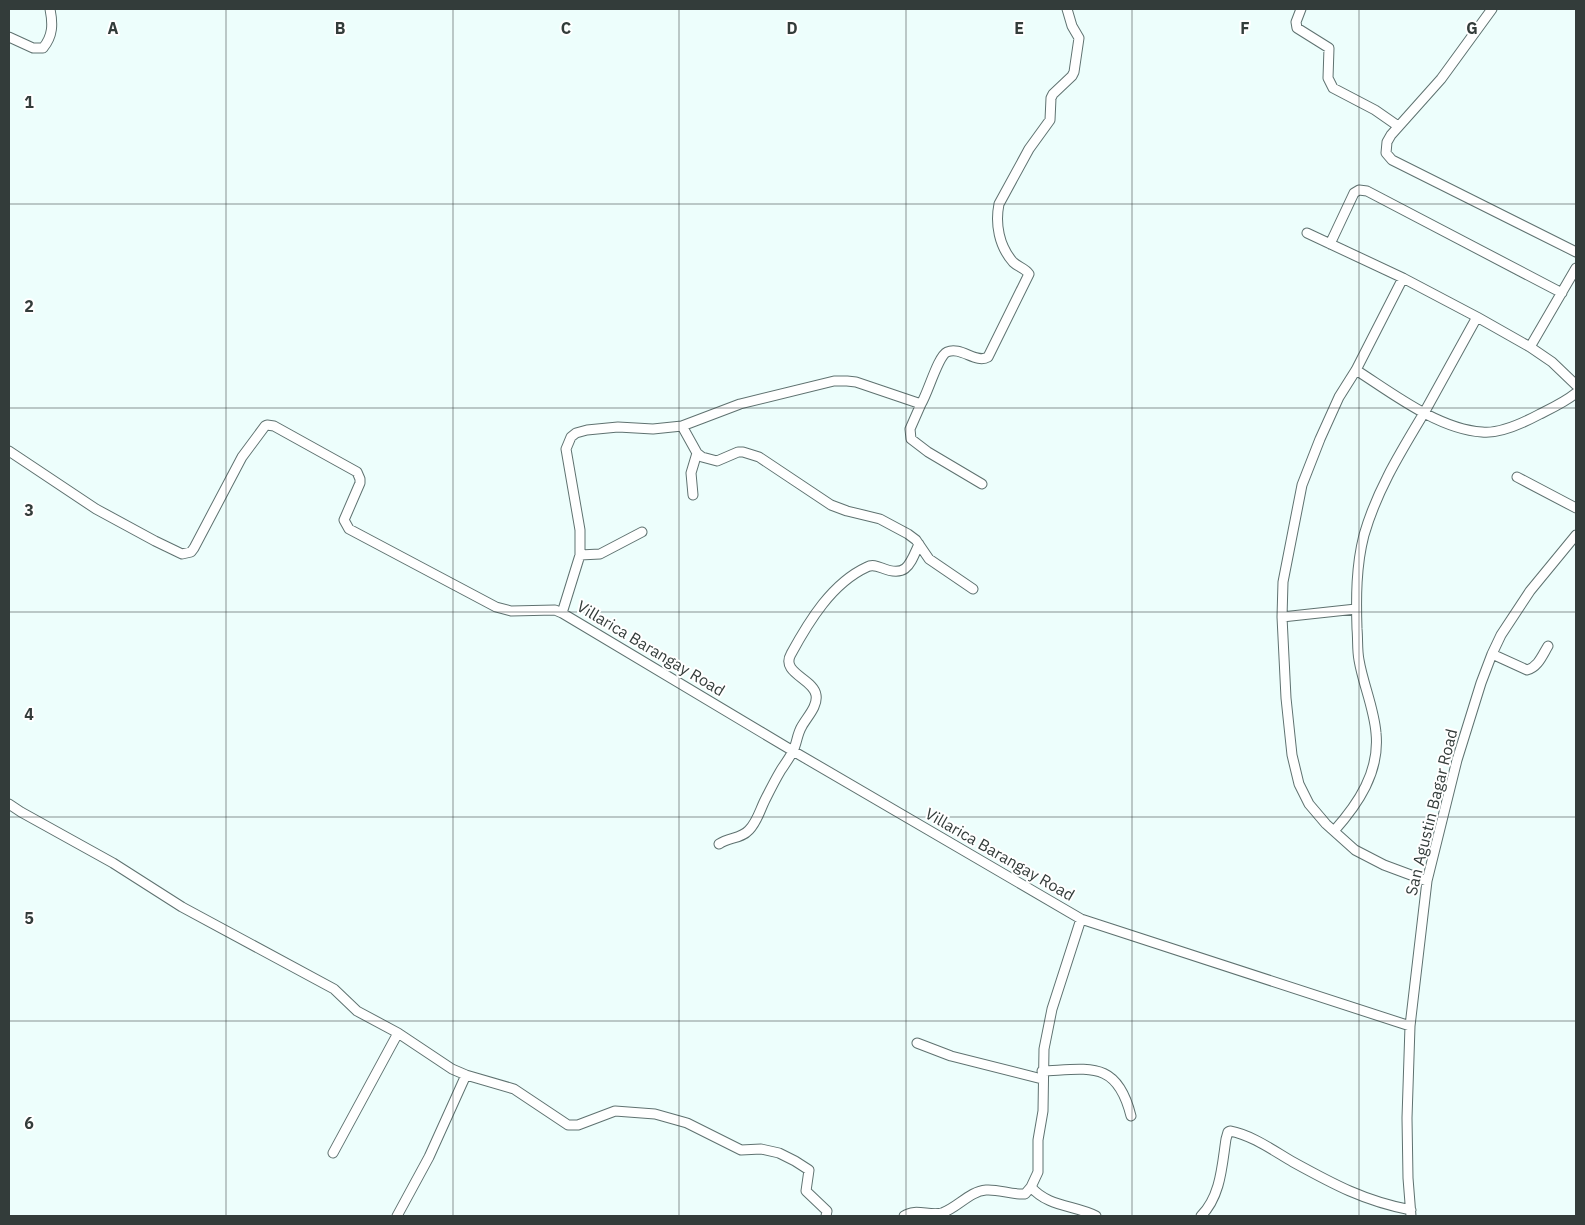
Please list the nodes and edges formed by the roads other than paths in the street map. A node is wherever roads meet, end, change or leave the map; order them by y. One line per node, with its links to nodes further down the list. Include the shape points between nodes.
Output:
1 (50, 9): 5 (street, via 53,28 43,48 33,48)
2 (1067, 9): 18 (street, via 1079,38 1074,72 1053,94 1050,120 1007,188 997,215 997,228 1003,245 1014,263 1028,271 1028,277 988,357 983,360 954,351 942,356)
3 (1302, 9): 6 (street, via 1297,28 1329,48 1328,78 1333,88)
4 (1492, 9): 6 (street, via 1441,79)
5 (9, 38)
6 (1398, 126): 9 (street, via 1386,148 1392,160)
7 (1307, 233): 8 (street)
8 (1330, 244): 11 (street); 12 (street, via 1354,193 1367,191)
9 (1576, 252)
10 (1576, 268): 12 (street)
11 (1402, 278): 13 (street); 15 (street)
12 (1562, 293): 14 (street)
13 (1477, 317): 14 (street); 19 (street)
14 (1530, 347): 16 (street, via 1552,362)
15 (1356, 370): 19 (street); 34 (street, via 1335,405 1302,485 1283,582)
16 (1576, 386)
17 (1576, 393): 19 (street, via 1520,423 1483,433)
18 (921, 404): 20 (street, via 842,380 740,404); 24 (street, via 910,429 911,439)
19 (1424, 413): 32 (street, via 1396,458 1376,500 1358,568)
20 (682, 426): 22 (street); 30 (street, via 587,430 571,437 566,449 580,530)
21 (9, 451): 33 (street, Villarica Barangay Road, via 96,509 155,541 187,554 194,548 242,456 265,426 274,426 357,472 360,484 344,520 349,529 496,607 511,612 556,610)
22 (697, 453): 25 (street, via 691,474); 29 (street, via 717,462 738,452 759,457 831,505 887,522)
23 (1517, 477): 26 (street)
24 (982, 484)
25 (693, 495)
26 (1576, 508)
27 (642, 532): 30 (street, via 600,554)
28 (1576, 534): 36 (street, San Agustin Bagar Road, via 1530,591)
29 (919, 544): 31 (street, via 929,559); 37 (street, via 912,560 900,572 870,565 841,584 822,605 789,657 790,666 812,687 817,698)
30 (580, 555): 33 (street)
31 (973, 589)
32 (1356, 608): 34 (street); 39 (street, via 1358,658 1376,733 1376,750 1363,794)
33 (562, 613): 37 (street, Villarica Barangay Road)
34 (1282, 617): 39 (street, via 1286,698 1292,755 1299,784 1309,804)
35 (1548, 646): 36 (street, via 1534,667 1526,670)
36 (1492, 654): 41 (street, San Agustin Bagar Road, via 1457,760)
37 (793, 751): 40 (street, via 753,826 744,836); 42 (street, Villarica Barangay Road)
38 (9, 804): 44 (street, via 113,862 182,907 334,989 357,1011)
39 (1334, 831): 41 (street, via 1370,858)
40 (719, 844)
41 (1427, 881): 43 (street, San Agustin Bagar Road)
42 (1081, 919): 43 (street, Villarica Barangay Road); 47 (street, via 1052,1010)
43 (1410, 1026): 51 (street, San Agustin Bagar Road, via 1406,1118)
44 (398, 1033): 46 (street); 49 (street)
45 (917, 1043): 47 (street, via 952,1056)
46 (466, 1075): 52 (street, via 429,1157); 53 (street, via 514,1089 568,1125 578,1125 615,1111 655,1114 687,1123 741,1150 761,1149 780,1153 809,1170 806,1191 825,1207)
47 (1042, 1075): 48 (street, via 1090,1070 1103,1072 1117,1082); 50 (street, via 1039,1166)
48 (1132, 1116)
49 (333, 1153)
50 (1031, 1187): 54 (street, via 1024,1194 980,1191 944,1212 912,1212); 55 (street, via 1048,1200)
51 (1411, 1213): 56 (street, via 1354,1194 1230,1130 1216,1195)
52 (397, 1216)
53 (826, 1216)
54 (904, 1216)
55 (1096, 1216)
56 (1202, 1216)

